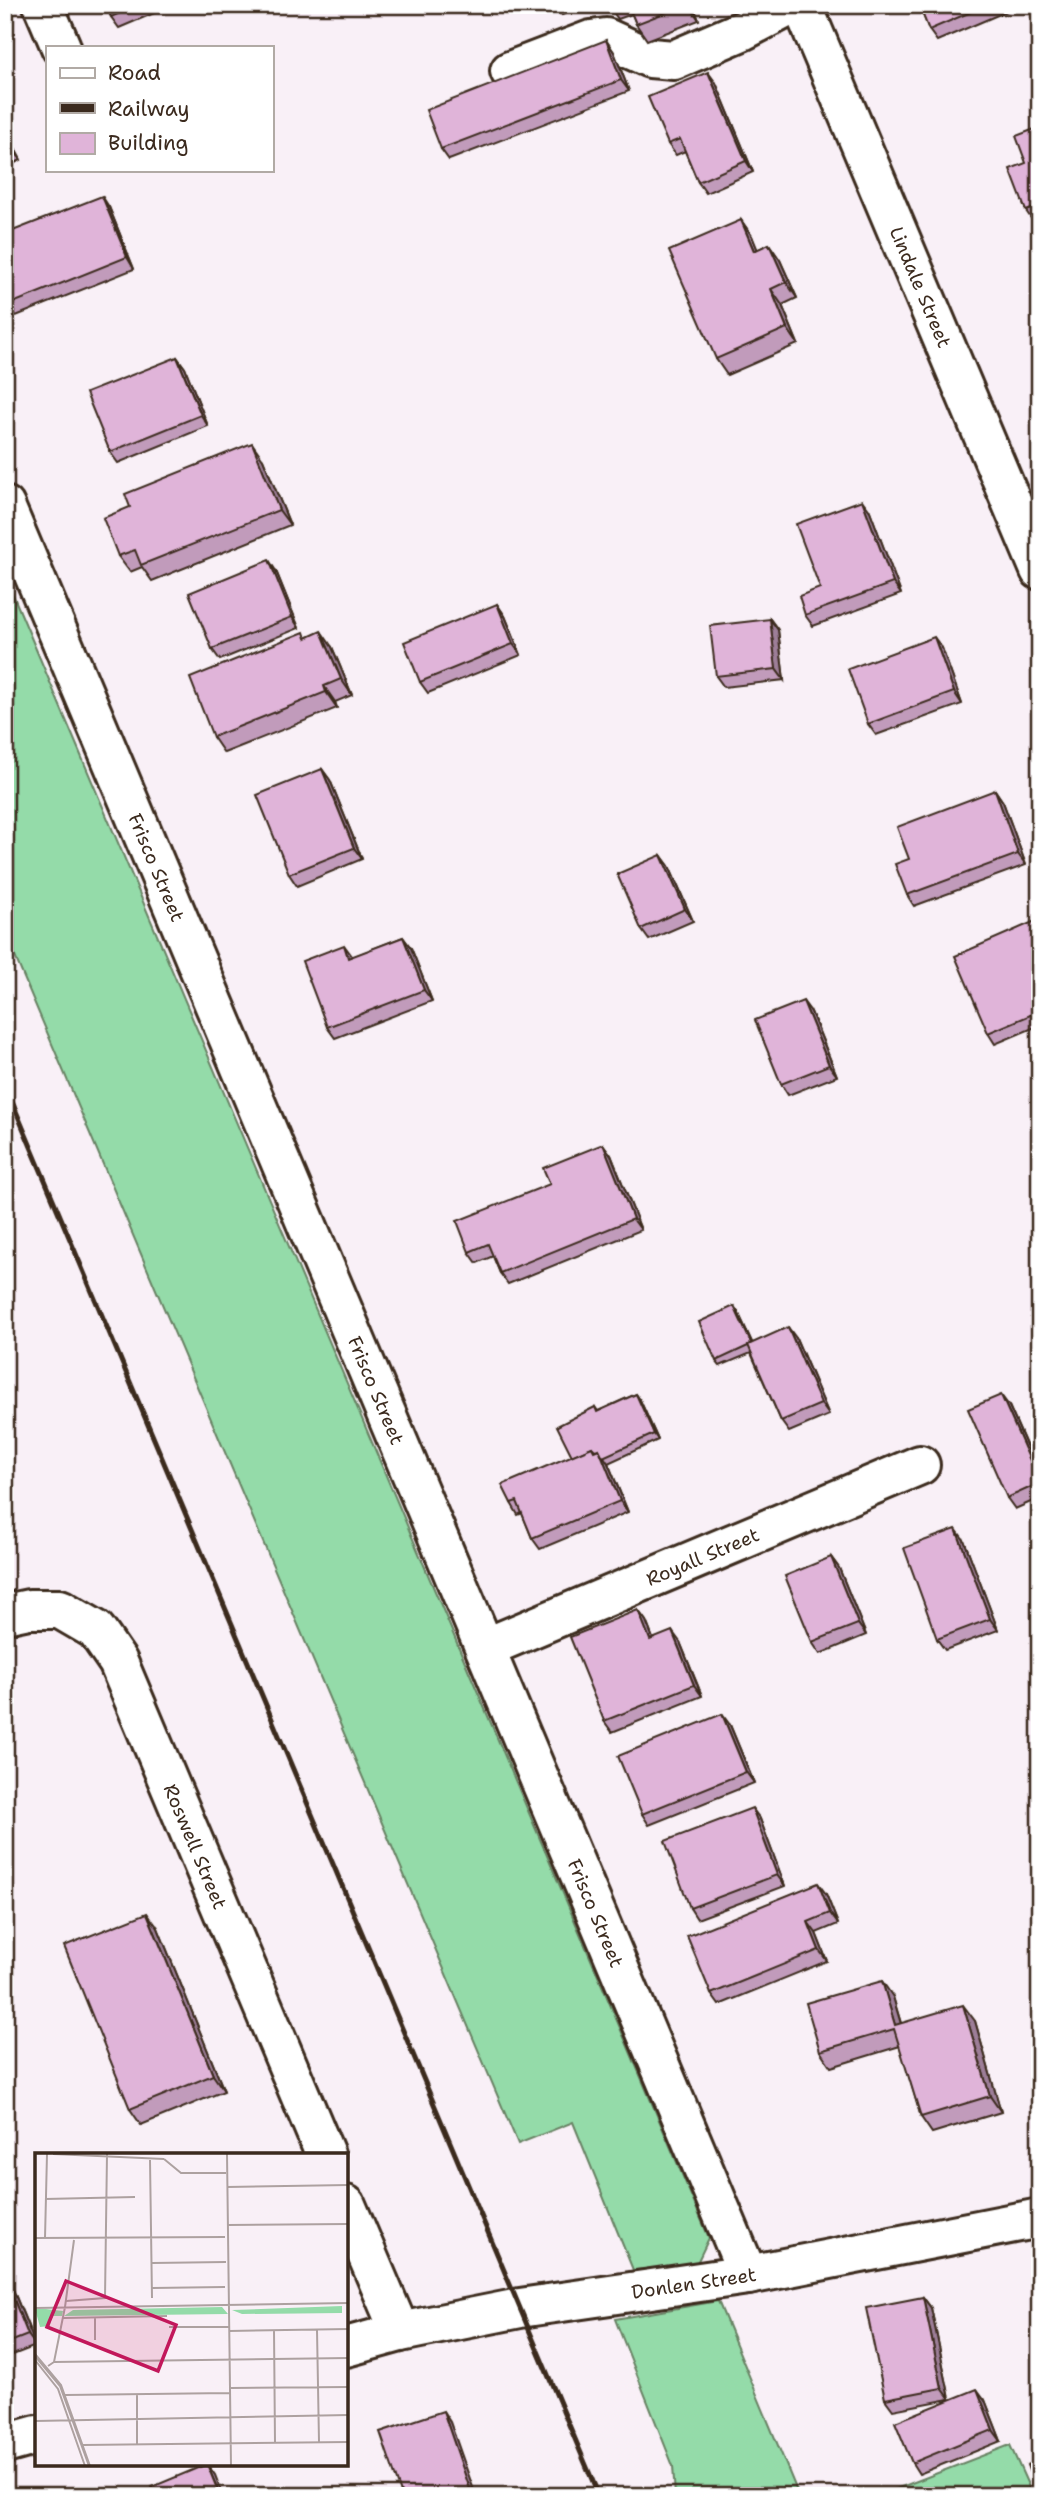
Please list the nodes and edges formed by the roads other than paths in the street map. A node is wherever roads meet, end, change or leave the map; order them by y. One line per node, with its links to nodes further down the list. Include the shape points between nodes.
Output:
1 (43, 5): 4 (street)
2 (792, 5): 5 (street, via 674,60 650,58 606,38)
3 (802, 5): 7 (street, Lindale Street)
4 (61, 46)
5 (510, 71)
6 (5, 506): 10 (street, Frisco Street)
7 (1040, 570)
8 (920, 1465): 10 (street, Royall Street)
9 (5, 1614): 11 (street, Roswell Street, via 60,1609 96,1630 118,1662)
10 (485, 1648): 14 (street, Frisco Street)
11 (325, 2153)
12 (348, 2210): 15 (street)
13 (1040, 2218): 14 (street, Donlen Street)
14 (748, 2275): 15 (street, Donlen Street, via 520,2308)
15 (400, 2332): 16 (street, Donlen Street)
16 (348, 2346)
17 (35, 2436): 18 (street)
18 (5, 2444)

